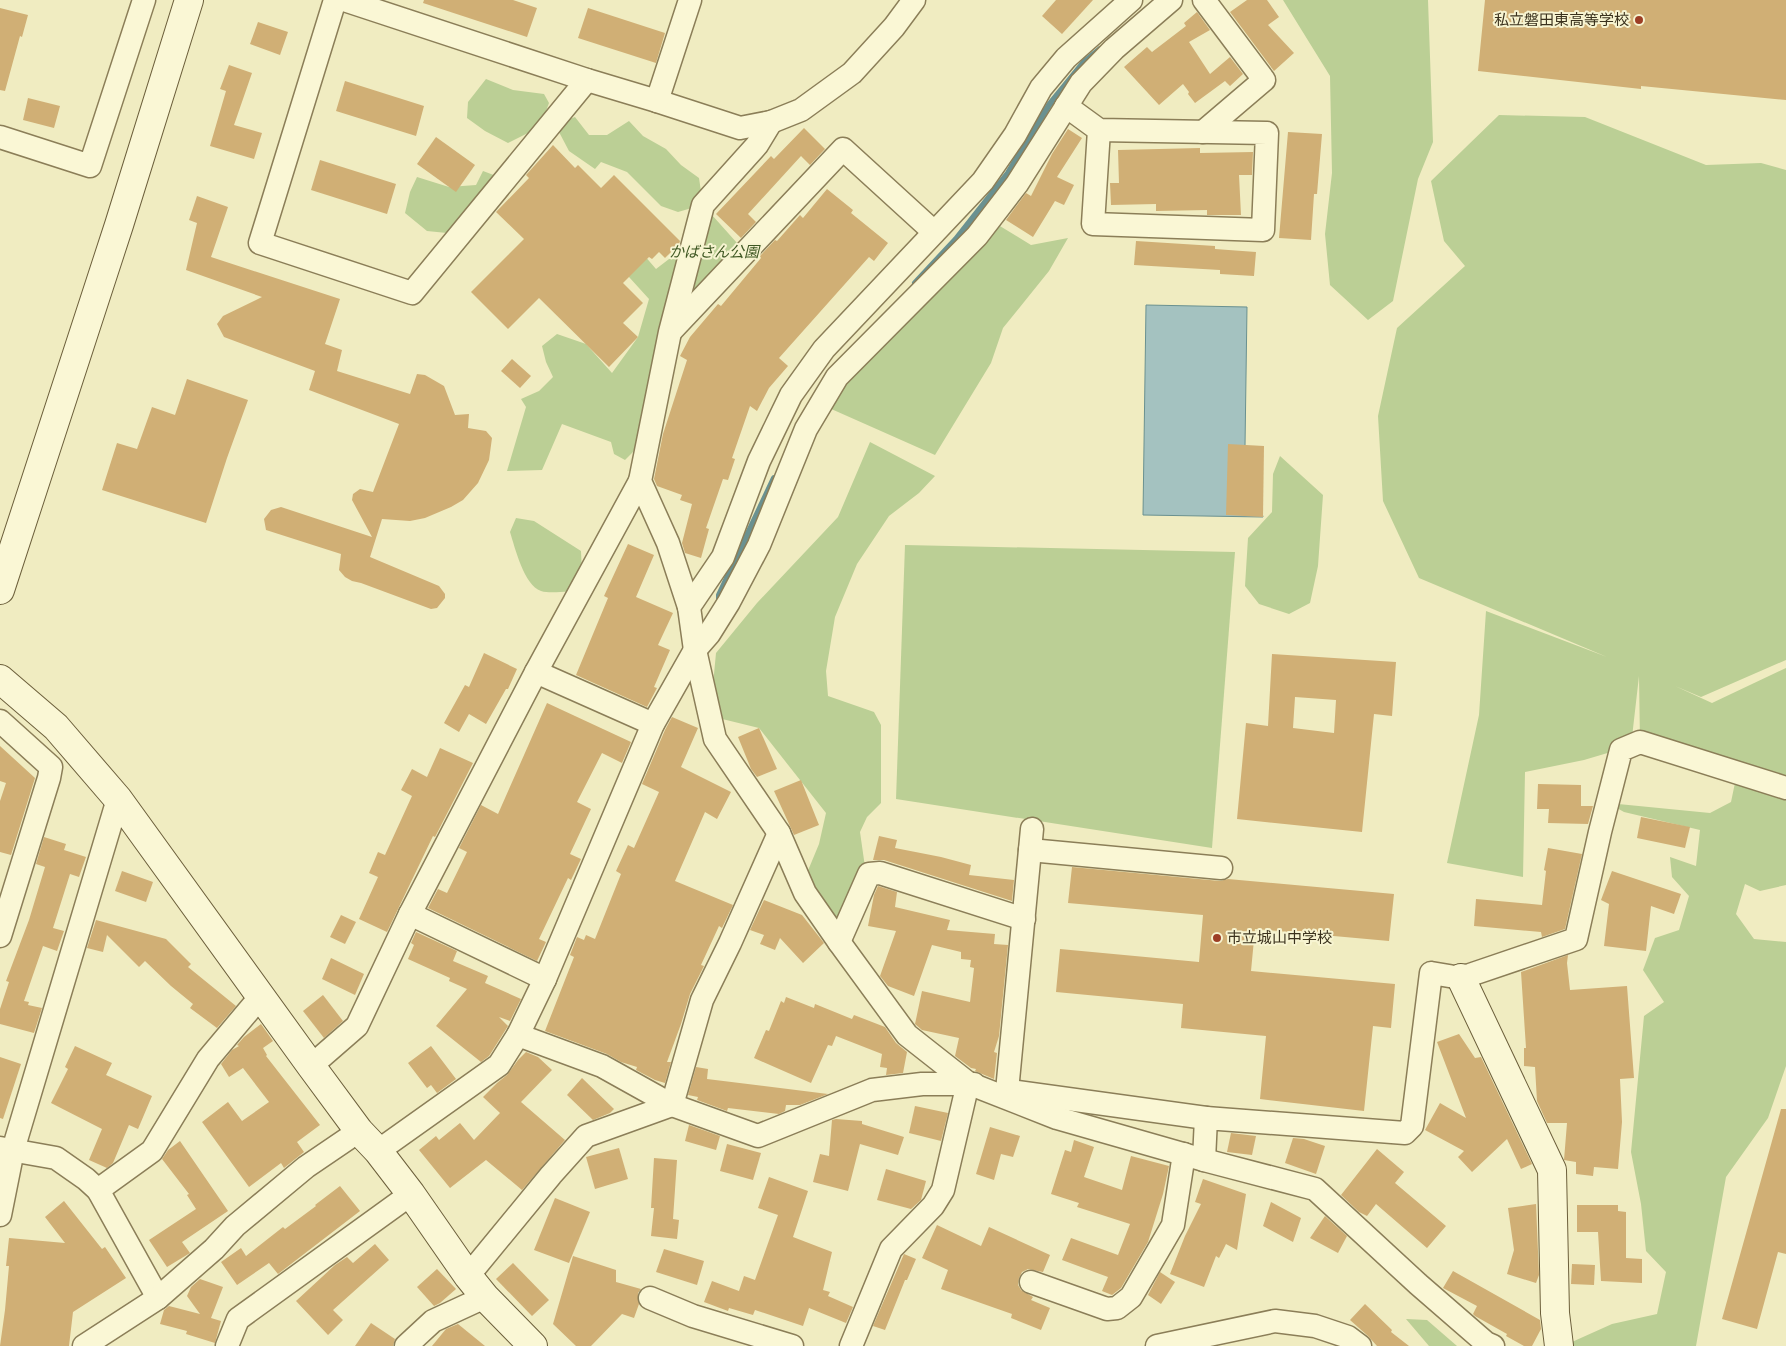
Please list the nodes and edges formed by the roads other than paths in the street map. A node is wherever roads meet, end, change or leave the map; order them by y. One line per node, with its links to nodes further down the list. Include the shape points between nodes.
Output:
1 (144, 0): 16 (street, via 90,166)
2 (189, 0): 22 (street)
3 (335, 0): 10 (street, via 260,243 412,294)
4 (344, 0): 10 (street)
5 (690, 0): 11 (street)
6 (914, 0): 13 (street, via 852,73 801,110)
7 (1131, 0): 17 (street, via 1066,58 1041,88 1015,136 983,181)
8 (1171, 0): 12 (street, via 1114,49 1081,84)
9 (1204, 0): 15 (street, via 1264,80)
10 (588, 80): 11 (street)
11 (657, 101): 13 (street, via 740,128)
12 (1066, 106): 14 (street); 19 (street, via 1016,184 977,236)
13 (771, 122): 20 (street, via 757,145 702,205)
14 (1099, 130): 15 (street); 15 (street, via 1093,224 1263,230 1267,133)
15 (1203, 132)
16 (0, 137)
17 (934, 232): 18 (street); 20 (street, via 843,149)
18 (874, 295): 19 (street); 23 (street, via 824,349 791,395 759,461 723,557)
19 (896, 318): 24 (street, via 837,377 806,429 759,545 729,602)
20 (670, 332): 21 (street)
21 (640, 481): 23 (street, via 668,543); 25 (street)
22 (0, 590)
23 (689, 607): 24 (street)
24 (695, 650): 28 (street); 31 (street, via 715,739)
25 (536, 672): 28 (street); 33 (street)
26 (0, 679): 30 (street, via 56,727)
27 (0, 721): 35 (street, via 51,767)
28 (653, 724): 38 (street)
29 (1786, 788): 37 (street, via 1640,742 1621,750 1576,939)
30 (118, 799): 39 (street); 47 (street)
31 (779, 833): 36 (street, via 805,893); 44 (street, via 702,1000)
32 (1221, 868): 34 (street, via 1031,840)
33 (410, 914): 38 (street); 41 (street, via 357,1026)
34 (1024, 919): 36 (street, via 880,873 869,874); 43 (street)
35 (0, 936)
36 (839, 942): 42 (street, via 907,1035)
37 (1461, 978): 45 (street, via 1432,973 1412,1126 1405,1133); 67 (street, via 1552,1170 1555,1313)
38 (545, 979): 40 (street)
39 (261, 996): 41 (street); 50 (street, via 208,1059 152,1152)
40 (518, 1035): 44 (street, via 602,1066); 48 (street, via 499,1066)
41 (311, 1066): 46 (street)
42 (968, 1083): 43 (street); 44 (street, via 872,1090 758,1136); 49 (street, via 1057,1118); 63 (street, via 943,1190 933,1206 891,1249)
43 (1007, 1091): 45 (street)
44 (672, 1105): 53 (street, via 586,1136)
45 (1206, 1118): 49 (street)
46 (359, 1131): 48 (street); 56 (street, via 306,1167 235,1226)
47 (6, 1149): 50 (street, via 56,1158); 52 (street)
48 (378, 1151): 51 (street)
49 (1194, 1157): 54 (street, via 1173,1225 1131,1297 1117,1308 1107,1309); 66 (street, via 1315,1189 1418,1284)
50 (98, 1190): 56 (street)
51 (411, 1194): 53 (street); 59 (street, via 238,1319)
52 (0, 1216)
53 (468, 1276): 55 (street)
54 (1030, 1282)
55 (485, 1297): 60 (street, via 433,1321); 61 (street)
56 (158, 1298): 58 (street)
57 (650, 1298): 62 (street, via 693,1316)
58 (84, 1346)
59 (226, 1346)
60 (406, 1346)
61 (533, 1346)
62 (792, 1346)
63 (851, 1346)
64 (1159, 1346): 65 (street, via 1275,1321 1315,1326 1348,1337)
65 (1360, 1346)
66 (1493, 1346)
67 (1560, 1346)

